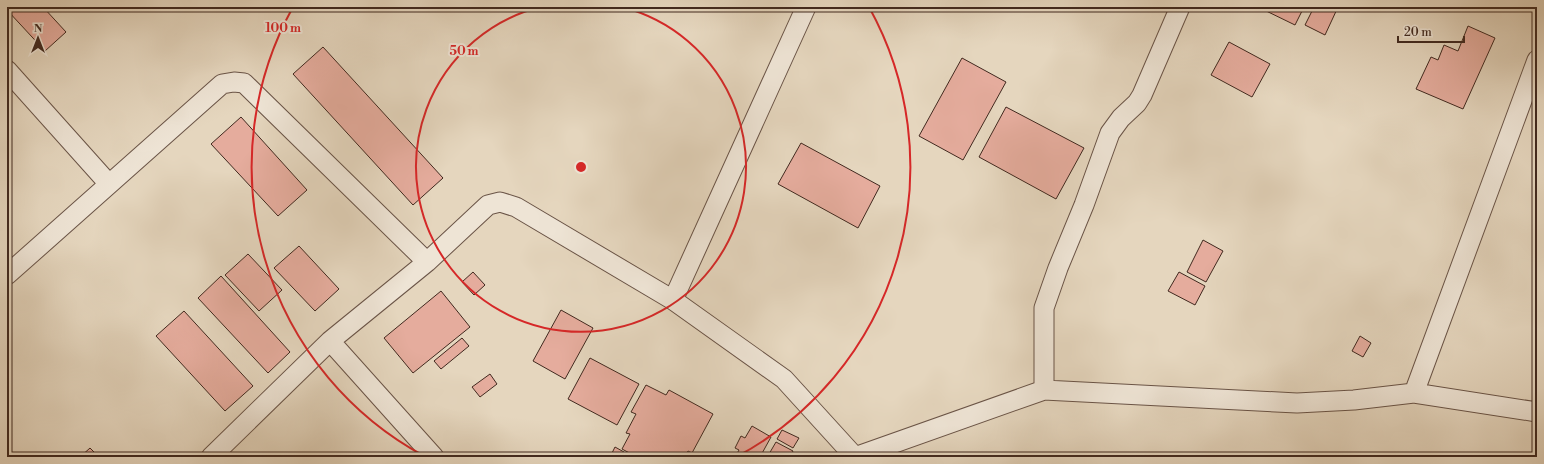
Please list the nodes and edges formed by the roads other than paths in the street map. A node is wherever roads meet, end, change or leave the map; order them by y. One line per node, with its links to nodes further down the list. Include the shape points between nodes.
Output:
1 (806, 7): 8 (street)
2 (1180, 7): 10 (street, via 1142,94 1110,133 1058,268 1044,308)
3 (1537, 60): 11 (street)
4 (7, 70): 5 (street)
5 (109, 184): 6 (street, via 222,84 244,83); 7 (street)
6 (427, 262): 8 (street, via 488,205 500,202 516,207); 9 (street)
7 (7, 275)
8 (673, 300): 15 (street, via 784,379)
9 (330, 341): 13 (street); 14 (street)
10 (1044, 390): 11 (street, via 1297,403); 15 (street)
11 (1414, 393): 12 (street)
12 (1537, 412)
13 (211, 457)
14 (434, 457)
15 (854, 457)

